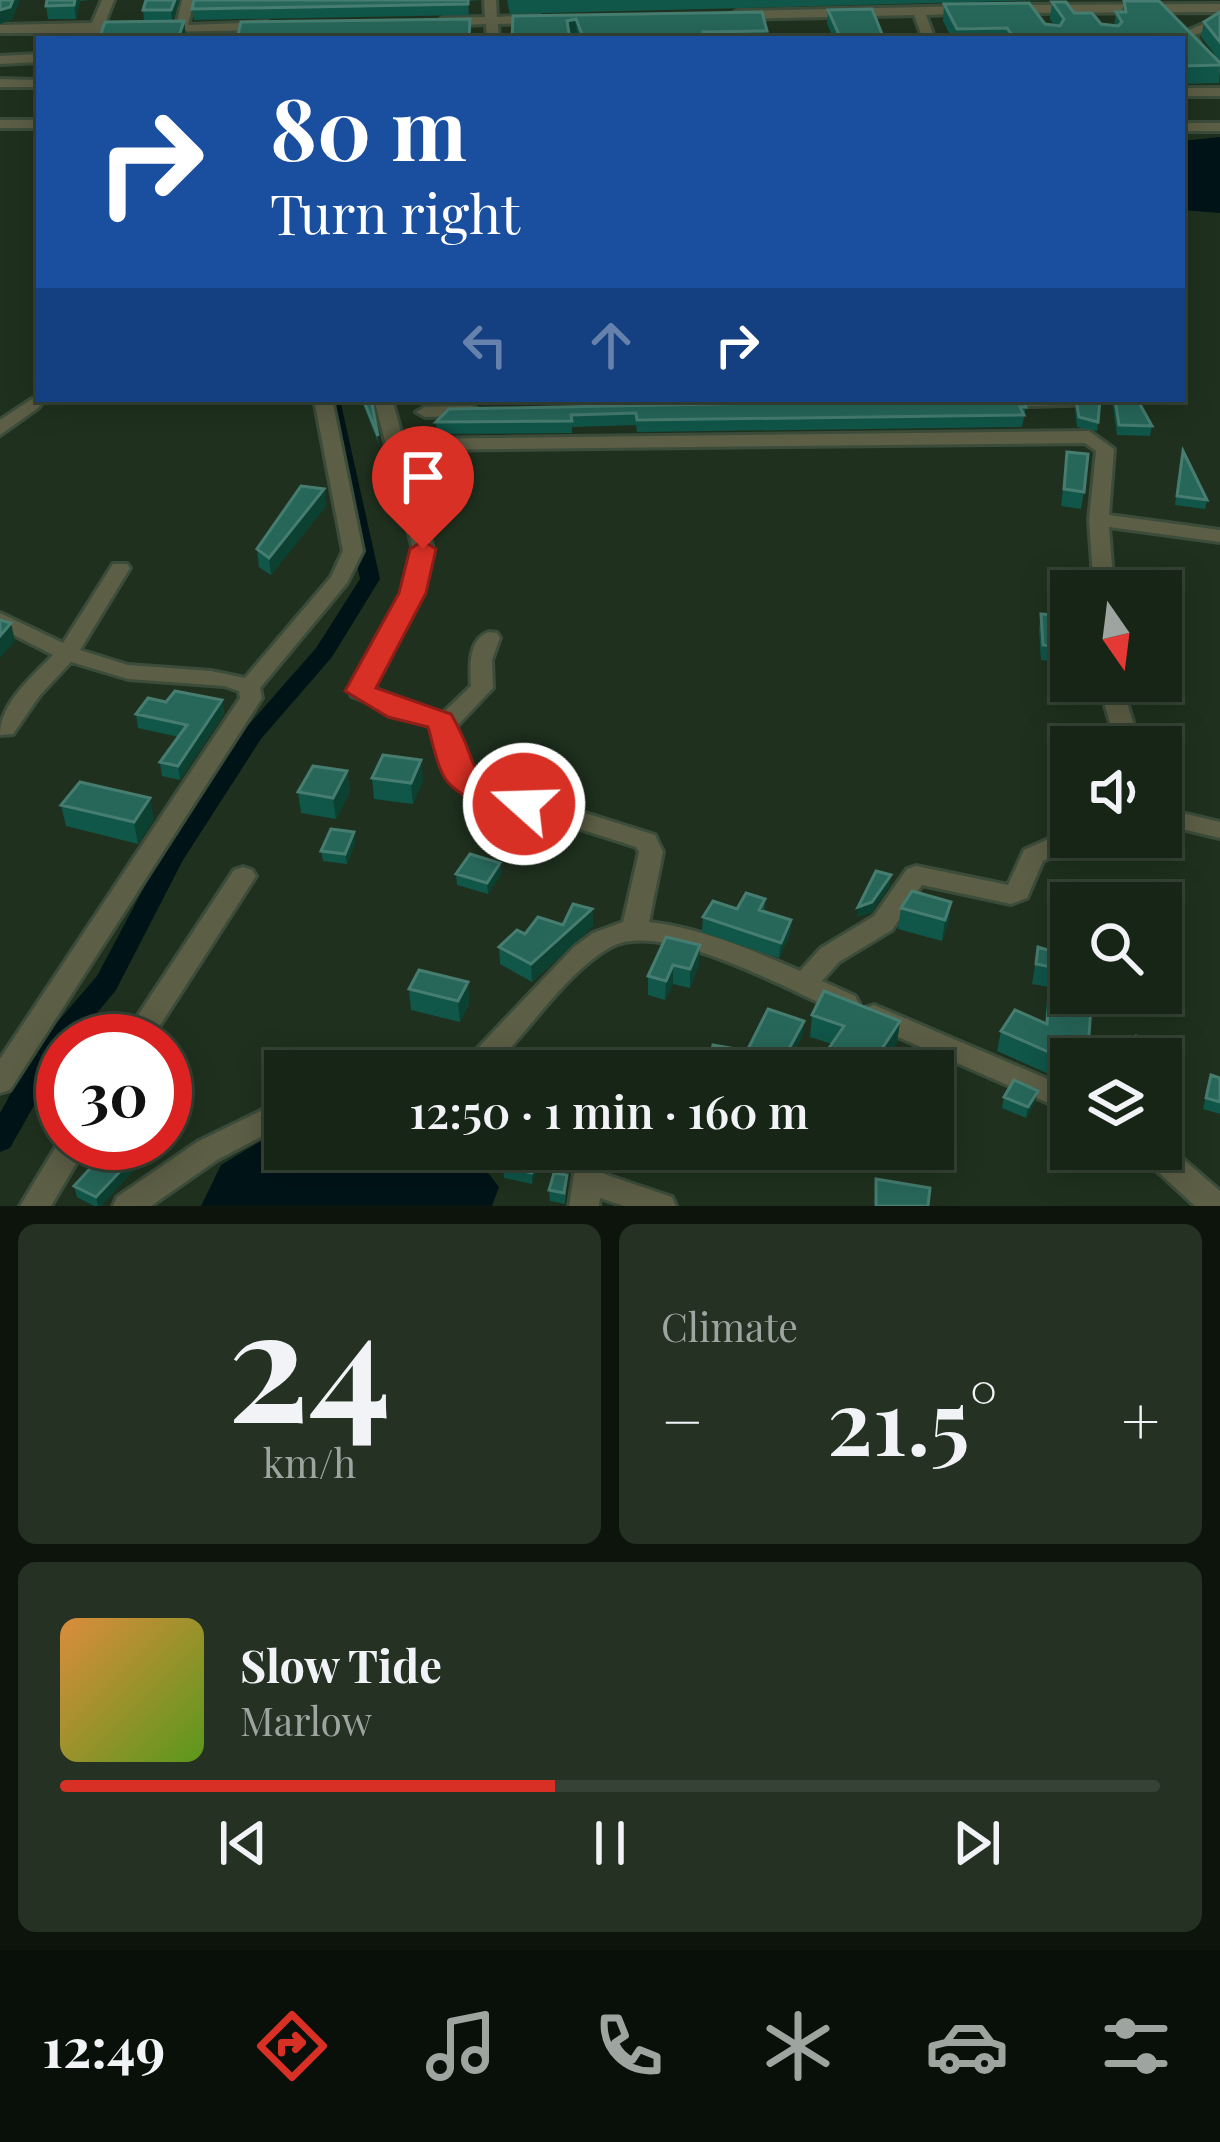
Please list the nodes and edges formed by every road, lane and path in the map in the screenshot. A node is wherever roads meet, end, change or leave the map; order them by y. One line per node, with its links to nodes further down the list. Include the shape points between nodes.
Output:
1 (108, 0): 22 (street)
2 (188, 0): 20 (street)
3 (490, 0): 15 (street)
4 (752, 0): 12 (street)
5 (851, 0): 11 (street)
6 (1063, 4): 8 (street); 10 (street)
7 (950, 5): 8 (street); 9 (street)
8 (1031, 9): 17 (street)
9 (919, 12): 11 (street); 25 (street)
10 (1213, 12): 21 (street, via 1091,18); 27 (street, via 1188,33)
11 (860, 13): 12 (street, via 817,20)
12 (760, 15): 13 (street)
13 (723, 16)
14 (554, 19): 15 (street)
15 (492, 20): 16 (street); 24 (street)
16 (432, 22)
17 (1041, 24)
18 (287, 25): 23 (street, via 252,20)
19 (0, 28): 22 (street)
20 (181, 28): 22 (street); 23 (street)
21 (1100, 28)
22 (96, 32)
23 (203, 33)
24 (493, 36)
25 (928, 36)
26 (1185, 53): 27 (street)
27 (1198, 53): 30 (street)
28 (36, 58): 29 (street)
29 (0, 59)
30 (1220, 68)
31 (0, 83): 32 (street)
32 (36, 84)
33 (1185, 92): 34 (street)
34 (1220, 92)
35 (0, 124): 36 (street)
36 (36, 124)
37 (1185, 127): 38 (street)
38 (1220, 127)
39 (324, 402): 55 (street, via 353,550 340,579)
40 (383, 402): 47 (street)
41 (1011, 402): 42 (street)
42 (983, 403)
43 (32, 404): 46 (street)
44 (491, 411): 45 (street)
45 (425, 412)
46 (0, 429)
47 (395, 445): 48 (street, via 538,434 929,427 1098,440 1105,449); 56 (street, via 422,532 422,562 360,691)
48 (1099, 520): 49 (street); 51 (street)
49 (1220, 536)
50 (120, 568): 54 (street)
51 (1103, 570)
52 (0, 619): 54 (street)
53 (489, 638): 56 (street, via 482,688)
54 (68, 653): 55 (street, via 143,675 214,676); 57 (street)
55 (249, 687): 66 (street, via 248,710)
56 (445, 724): 62 (street, via 454,768 470,785 646,841 651,852)
57 (4, 729)
58 (1182, 821): 59 (street)
59 (1220, 830)
60 (1050, 848): 63 (street, via 1034,856 1011,895 916,875 883,923 830,955)
61 (243, 876): 64 (street)
62 (635, 929): 63 (street, via 740,957); 65 (street, via 595,945)
63 (803, 985): 67 (street)
64 (153, 1014)
65 (491, 1050)
66 (0, 1082)
67 (1050, 1093)
68 (264, 1122): 73 (street)
69 (57, 1170): 72 (street)
70 (1176, 1170): 75 (street)
71 (586, 1194): 74 (street)
72 (35, 1206)
73 (128, 1206)
74 (661, 1206)
75 (1216, 1206)

